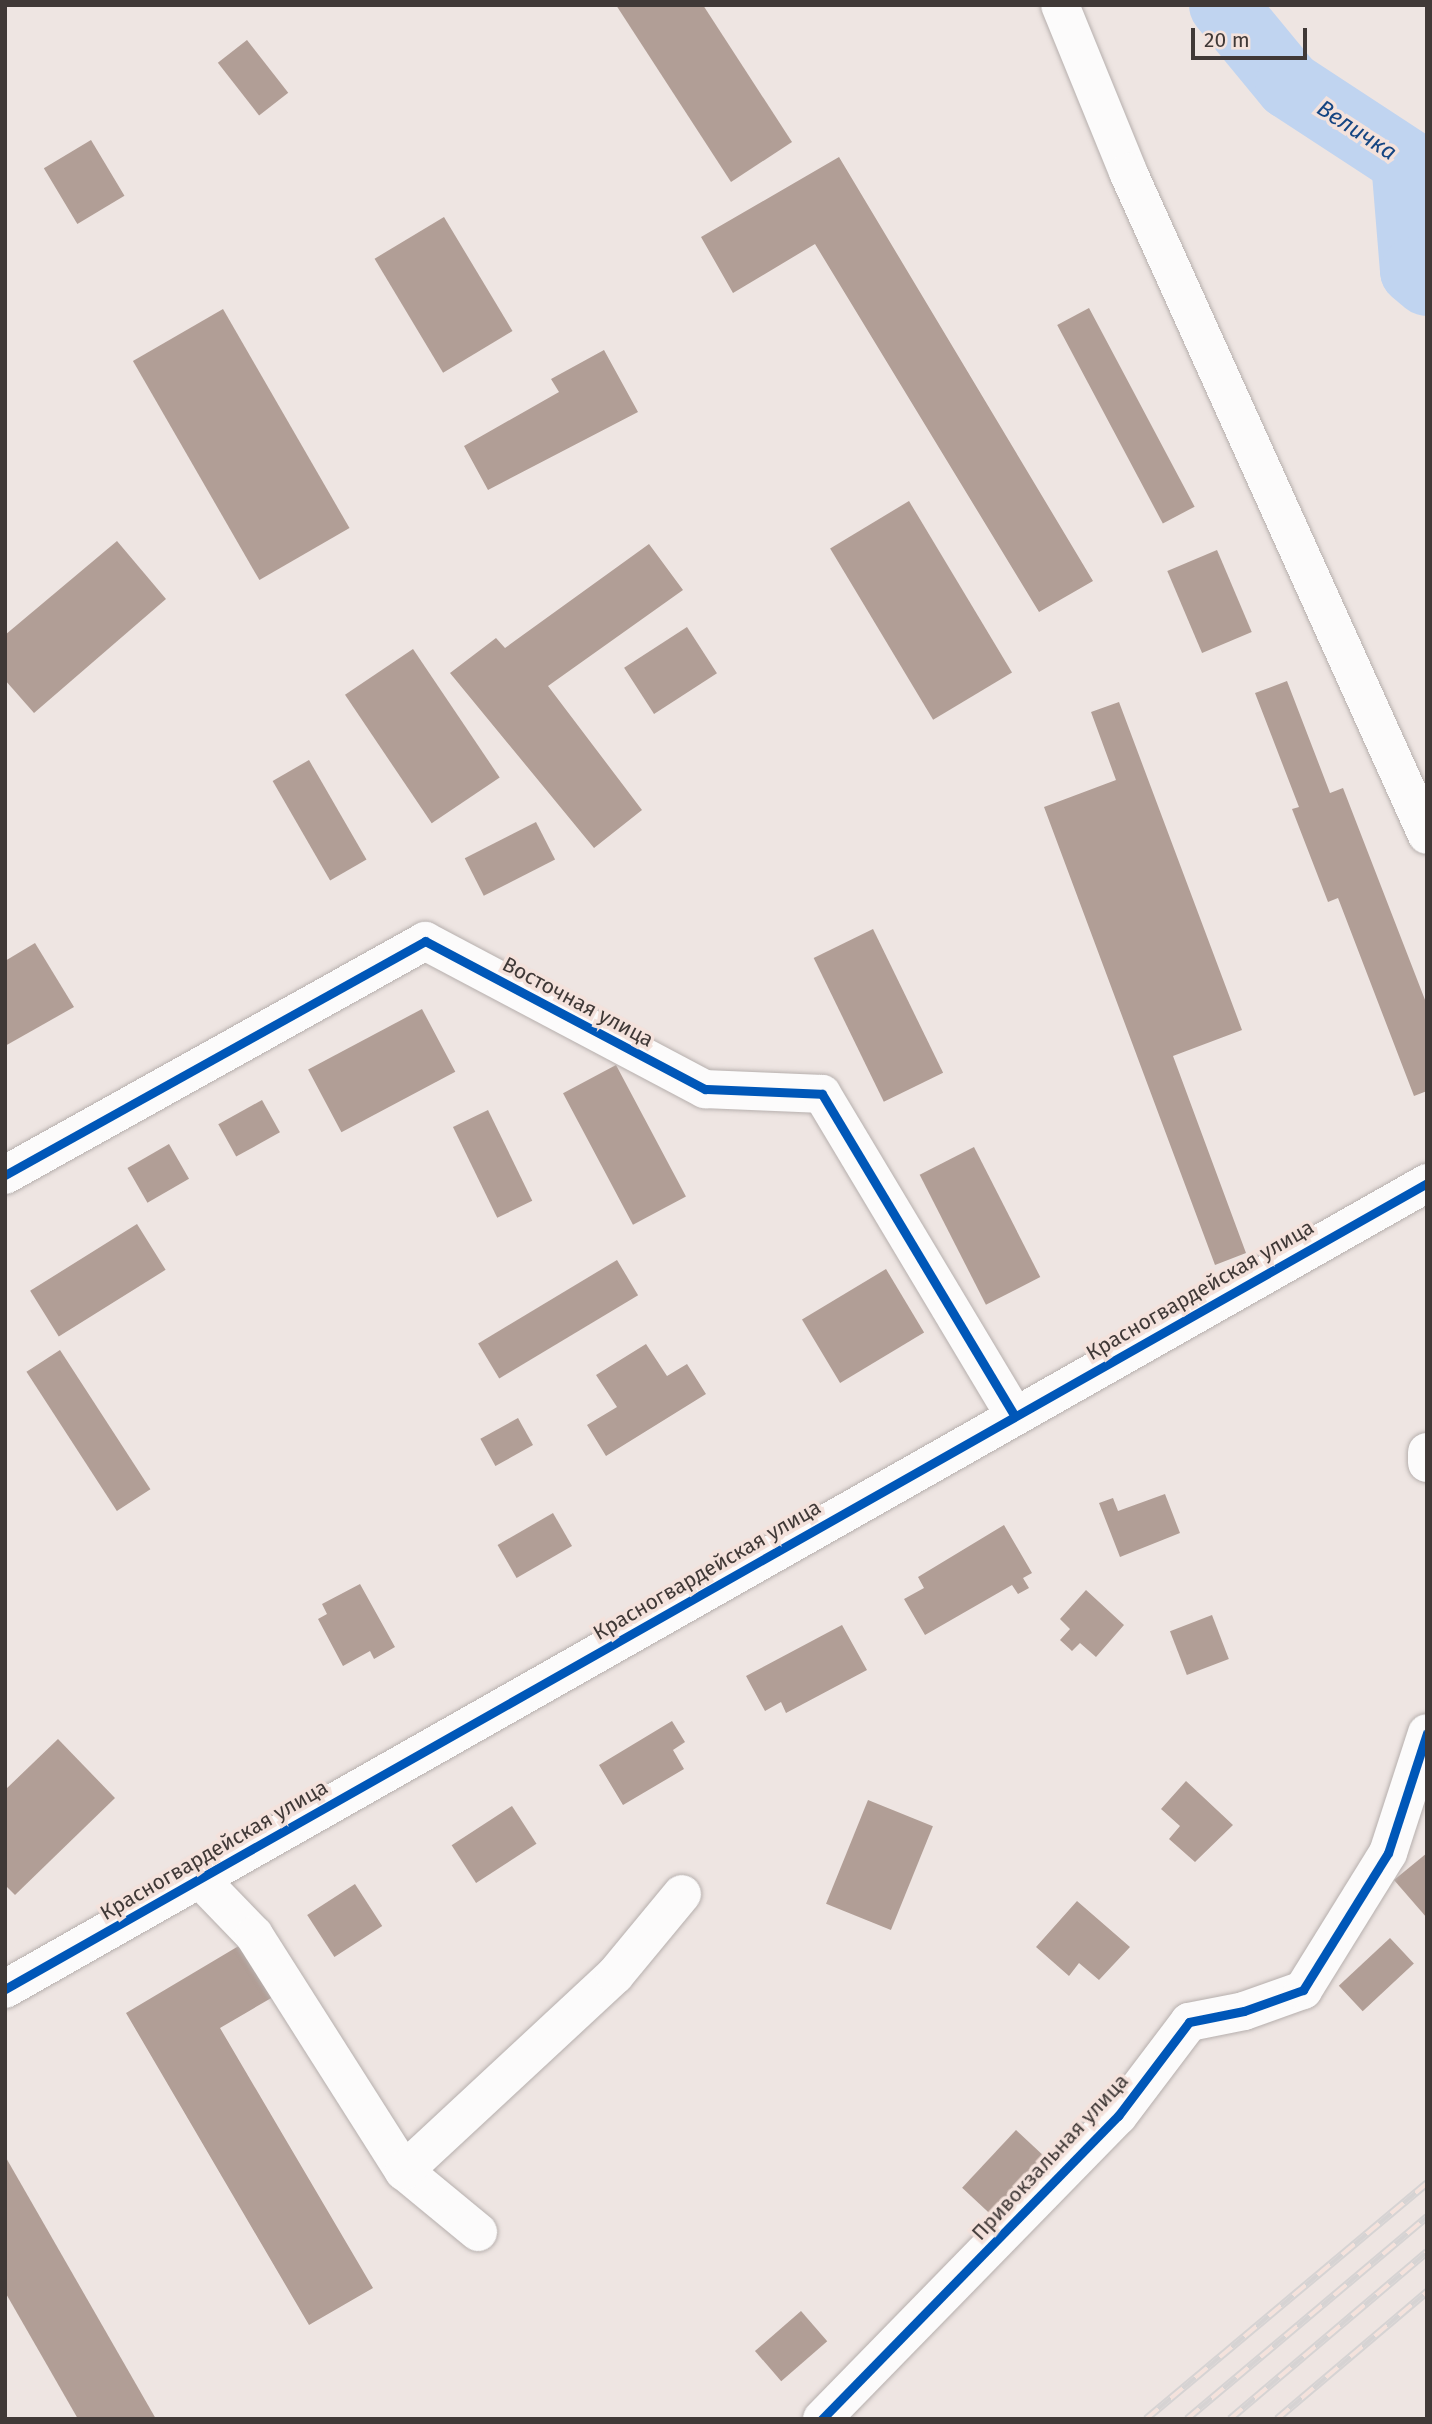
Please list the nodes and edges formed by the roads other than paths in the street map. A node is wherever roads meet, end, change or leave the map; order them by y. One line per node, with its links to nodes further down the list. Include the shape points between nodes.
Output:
1 (1060, 5): 2 (street, via 1128,172)
2 (1427, 835)
3 (5, 1175): 5 (street, Восточная улица, via 425,941 705,1089 822,1094)
4 (1427, 1184): 5 (street, Красногвардейская улица)
5 (1015, 1416): 9 (street, Красногвардейская улица)
6 (1427, 1452): 7 (street)
7 (1427, 1463)
8 (1427, 1733): 14 (street, Привокзальная улица, via 1388,1853 1303,1990 1244,2011 1189,2022 1118,2116)
9 (199, 1878): 11 (street, Красногвардейская улица); 12 (street, via 254,1935)
10 (682, 1894): 12 (street, via 615,1975)
11 (5, 1989)
12 (404, 2171): 13 (street)
13 (478, 2232)
14 (822, 2419)

